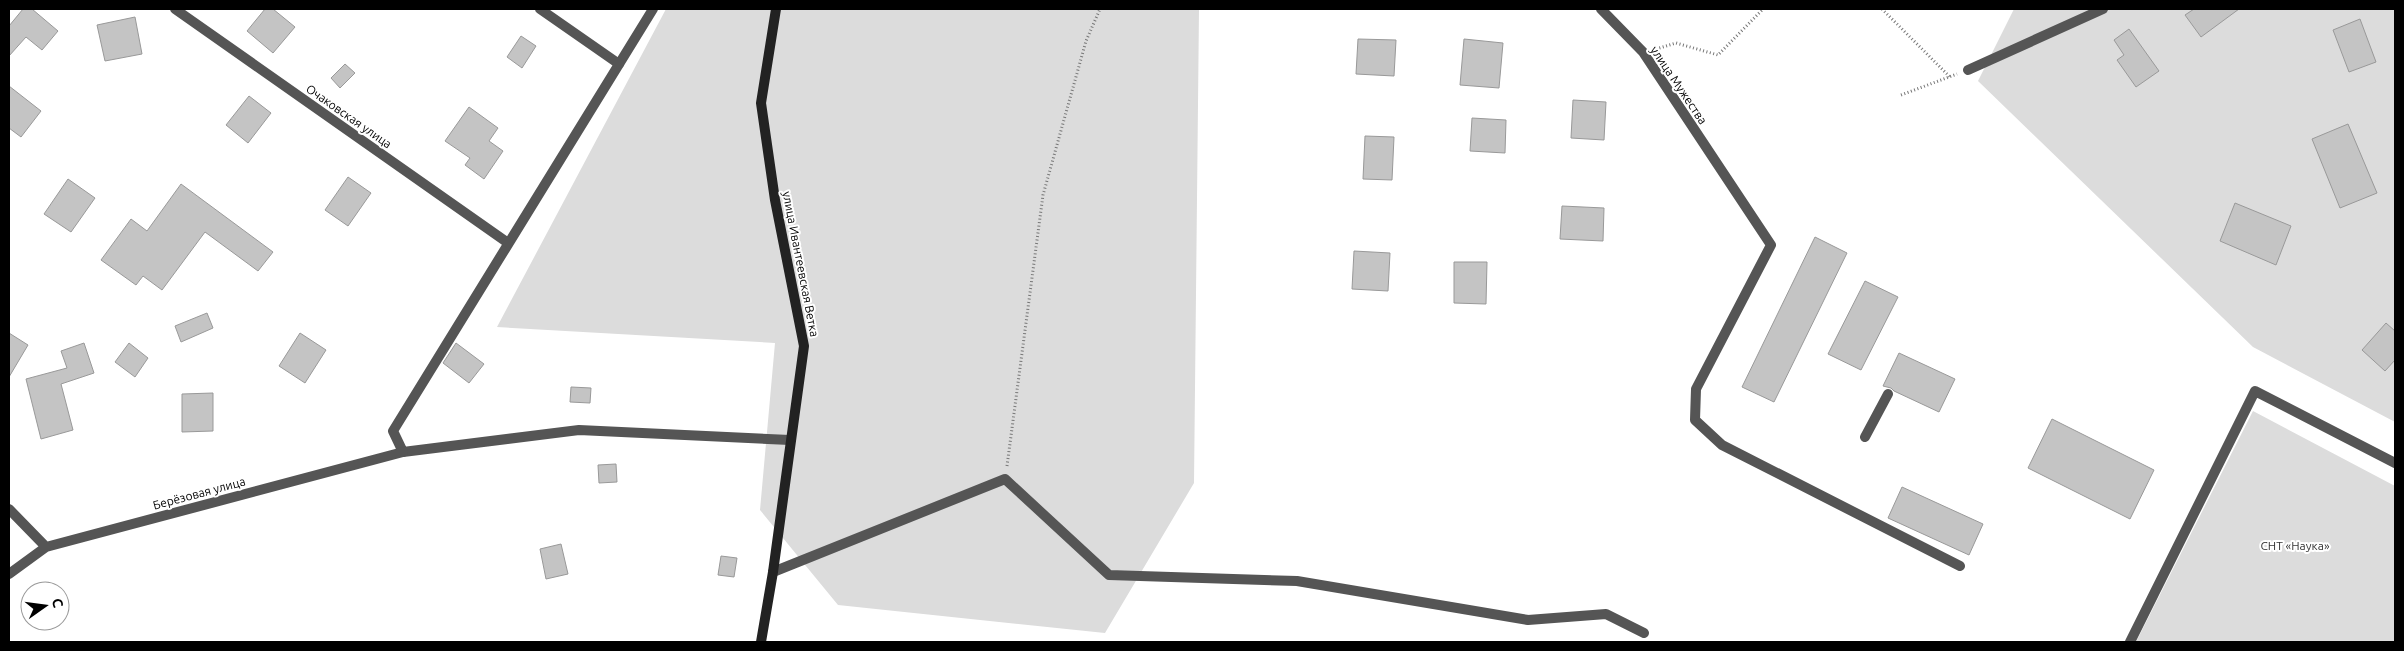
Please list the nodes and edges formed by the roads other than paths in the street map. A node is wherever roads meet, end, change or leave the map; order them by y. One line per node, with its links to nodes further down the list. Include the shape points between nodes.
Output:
1 (175, 9): 9 (street, Очаковская улица)
2 (540, 9): 7 (street)
3 (653, 9): 7 (street)
4 (776, 9): 12 (main road, улица Ивантеевская Ветка, via 761,103 774,200 804,346)
5 (1601, 9): 17 (street, улица Мужества, via 1644,52 1770,246 1696,389 1695,420 1722,445)
6 (2103, 9): 8 (street)
7 (619, 64): 9 (street)
8 (1968, 70)
9 (508, 243): 13 (street, via 393,431)
10 (1888, 394): 11 (street)
11 (1865, 437)
12 (790, 440): 13 (street, Берёзовая улица, via 579,430); 18 (main road, улица Ивантеевская Ветка)
13 (403, 452): 16 (street, Берёзовая улица)
14 (2395, 463): 22 (street, via 2255,391)
15 (9, 509): 16 (street)
16 (46, 547): 19 (street, Берёзовая улица)
17 (1960, 566)
18 (773, 572): 20 (street, via 1005,479 1109,575 1297,581 1528,620 1606,614); 21 (main road, улица Ивантеевская Ветка)
19 (9, 574)
20 (1644, 634)
21 (761, 642)
22 (2130, 642)

